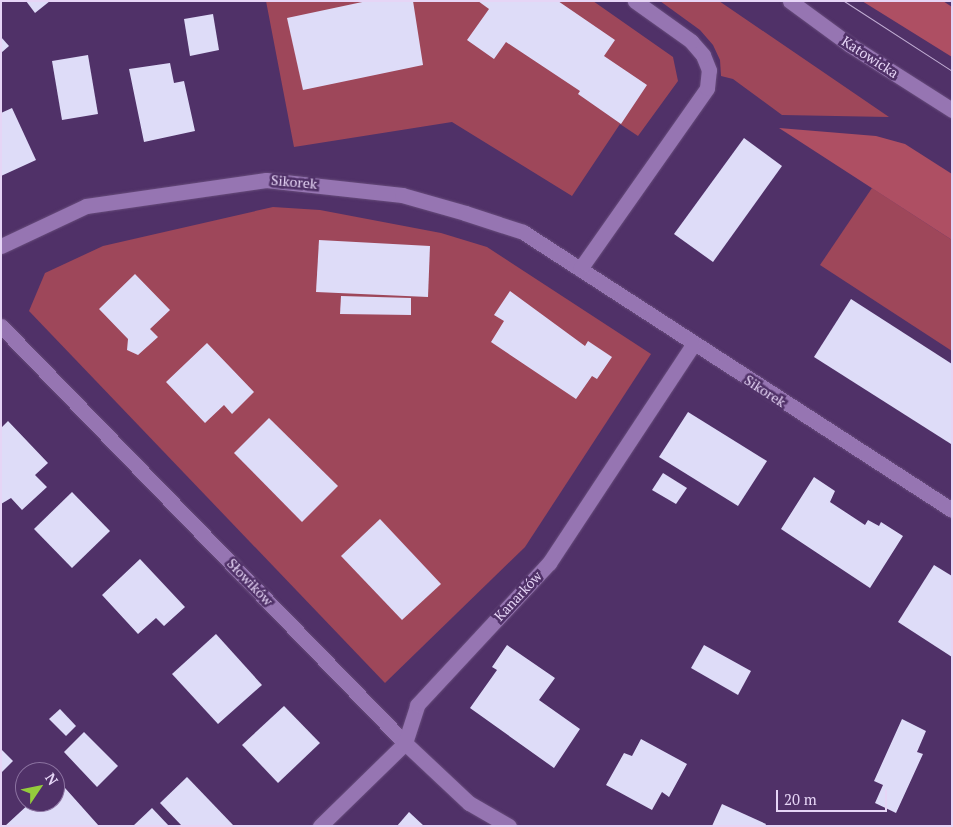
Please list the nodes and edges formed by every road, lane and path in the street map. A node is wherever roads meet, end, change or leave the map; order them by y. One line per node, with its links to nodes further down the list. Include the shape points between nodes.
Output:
1 (636, 1): 5 (street, via 697,48 709,70 707,88)
2 (790, 1): 3 (street, Katowicka, via 850,45)
3 (952, 110)
4 (1, 246): 5 (street, Sikorek, via 86,206 266,180 402,195 523,232)
5 (580, 269): 7 (street, Sikorek)
6 (1, 326): 9 (street, Słowików)
7 (692, 345): 8 (street, Sikorek); 9 (street, Kanarków, via 549,563 417,705)
8 (952, 510)
9 (405, 743): 10 (street, Kanarków); 11 (street, Słowików, via 468,803)
10 (320, 826)
11 (509, 826)

